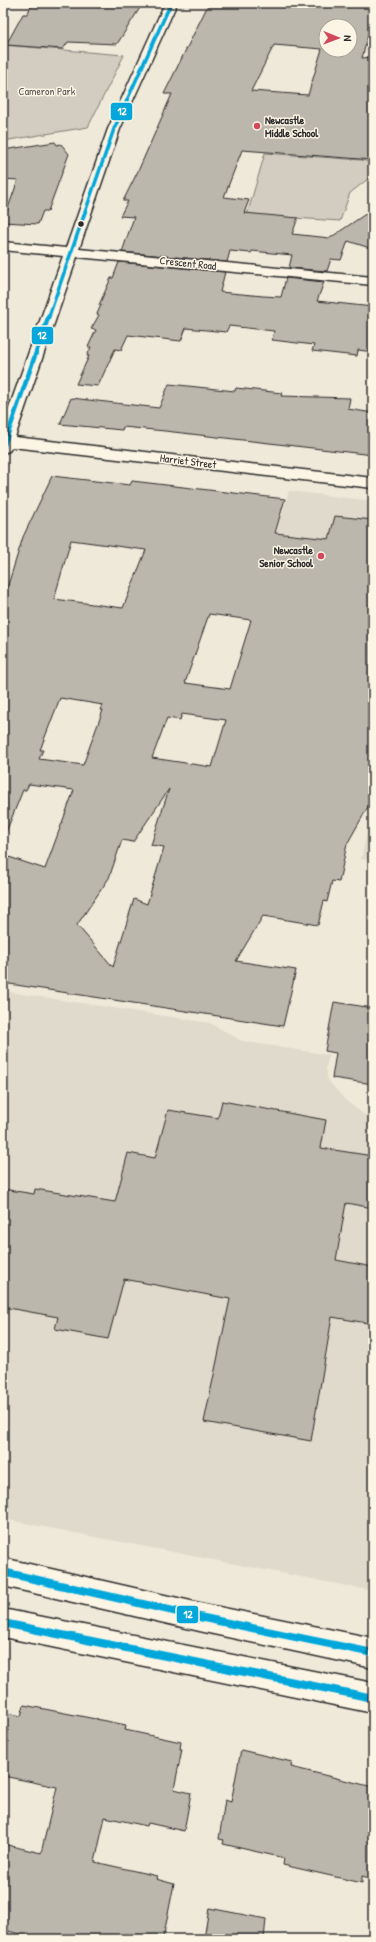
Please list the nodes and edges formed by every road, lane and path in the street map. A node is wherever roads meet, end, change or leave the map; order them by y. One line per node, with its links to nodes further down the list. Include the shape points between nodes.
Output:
1 (171, 3): 3 (street, via 114,129)
2 (3, 246): 3 (street, Crescent Road)
3 (70, 251): 4 (street, Crescent Road); 5 (street)
4 (370, 279)
5 (4, 443): 6 (street, Harriet Street)
6 (373, 483)
7 (3, 1572): 9 (street)
8 (3, 1623): 10 (street)
9 (373, 1653)
10 (373, 1698)

